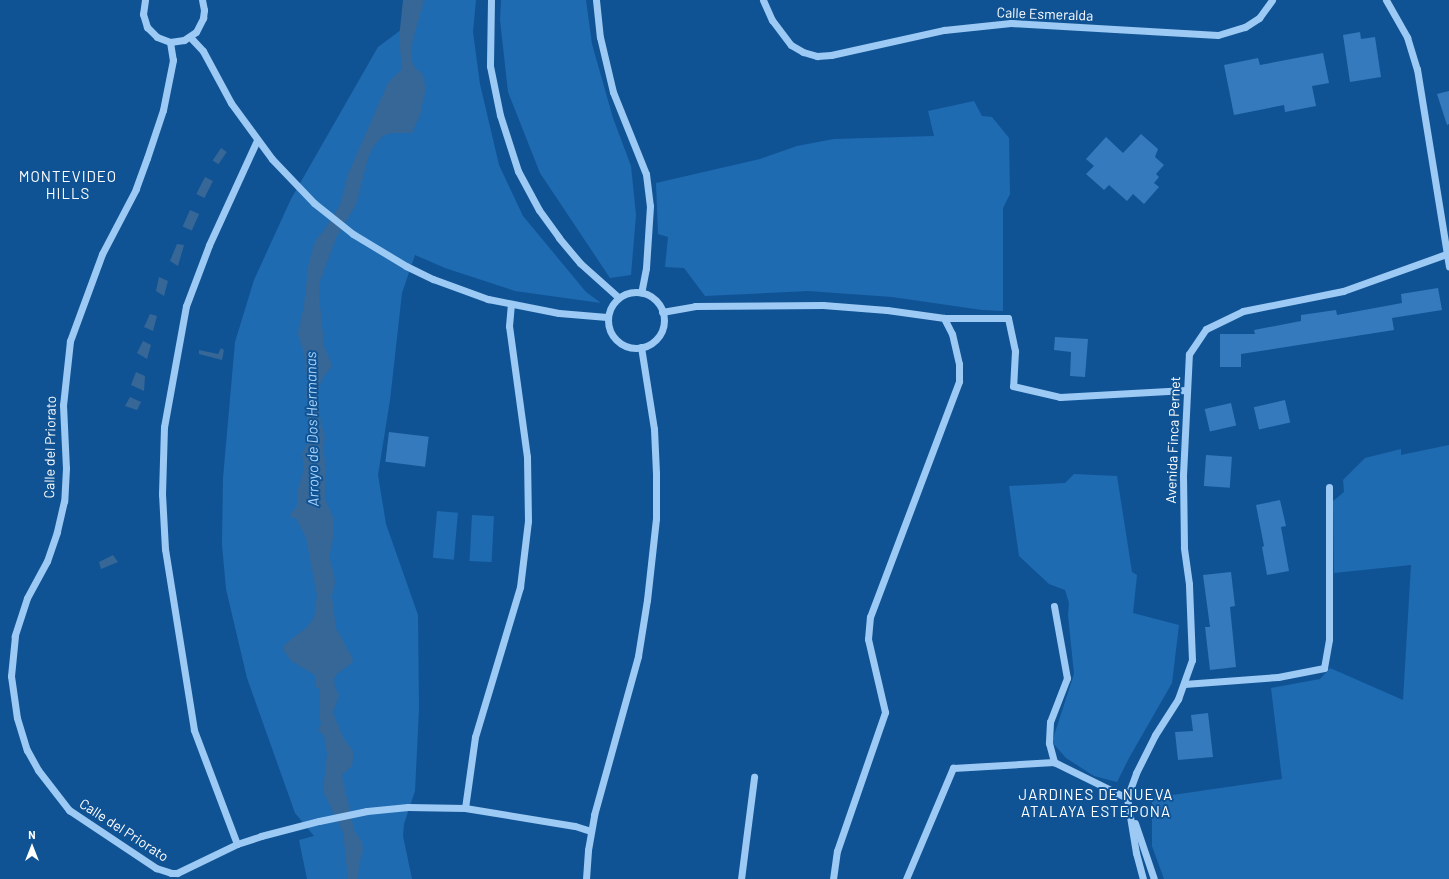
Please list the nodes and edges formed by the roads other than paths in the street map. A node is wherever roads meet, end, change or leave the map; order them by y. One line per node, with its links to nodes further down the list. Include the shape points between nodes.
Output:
1 (145, 0): 9 (street, via 143,14 147,27 157,37)
2 (202, 0): 8 (street, via 204,10 201,25)
3 (491, 0): 14 (street, via 490,66 500,115 518,170 539,210 559,238 580,263)
4 (596, 0): 13 (street, via 600,36 613,92 646,174 650,206 646,268)
5 (763, 0): 6 (street, Calle Esmeralda, via 772,20 791,45 817,56 944,30 1011,23 1218,35 1245,27 1259,18)
6 (1272, 0)
7 (1386, 0): 11 (street, via 1407,37 1417,70)
8 (190, 37): 9 (street); 10 (street, via 203,51 231,103)
9 (170, 42): 30 (street, Calle del Priorato, via 173,60 162,110 147,158 136,189 102,254 70,341 63,405 66,468 64,501 47,561 27,598 20,618 12,656 11,676 17,718 27,750 51,788 69,810 156,868)
10 (257, 140): 15 (street, via 314,203 353,234 433,279 488,299); 29 (street, via 209,245 186,306 164,427 162,494 165,549 194,730)
11 (1448, 253): 12 (street); 20 (street, Avenida Finca Pernet, via 1343,291 1243,311 1206,329 1190,354)
12 (1449, 266)
13 (641, 293): 14 (street, via 627,294); 16 (street, via 652,298)
14 (619, 298): 17 (street)
15 (511, 304): 17 (street, via 559,313); 27 (street, via 509,326 527,457 528,522 520,587 475,737)
16 (662, 312): 18 (street, via 695,306 823,305); 19 (street, via 664,321 659,337)
17 (607, 317): 19 (street, via 610,330 620,343 627,347)
18 (944, 318): 20 (street, via 1008,318 1015,351 1013,386 1060,397); 33 (street, via 952,334 960,381 870,617 868,639 885,712 836,851)
19 (641, 347): 28 (street, via 654,429 656,518 638,656)
20 (1186, 390): 23 (street, Avenida Finca Pernet, via 1184,547 1189,584 1192,660)
21 (1329, 486): 23 (street, via 1329,639 1324,668 1278,677)
22 (1054, 606): 24 (street, via 1067,678 1050,722 1049,743)
23 (1184, 684): 26 (street, Avenida Finca Pernet, via 1136,773)
24 (1054, 762): 26 (street); 34 (street, via 953,768)
25 (754, 777): 32 (street)
26 (1127, 798): 35 (street, Avenida Finca Pernet); 36 (street)
27 (465, 808): 28 (street, Calle del Priorato); 29 (street, Calle del Priorato, via 408,807 367,811 319,820)
28 (590, 831): 31 (street)
29 (237, 844): 30 (street, Calle del Priorato)
30 (174, 876)
31 (586, 879)
32 (741, 879)
33 (833, 879)
34 (906, 879)
35 (1143, 879)
36 (1154, 879)

